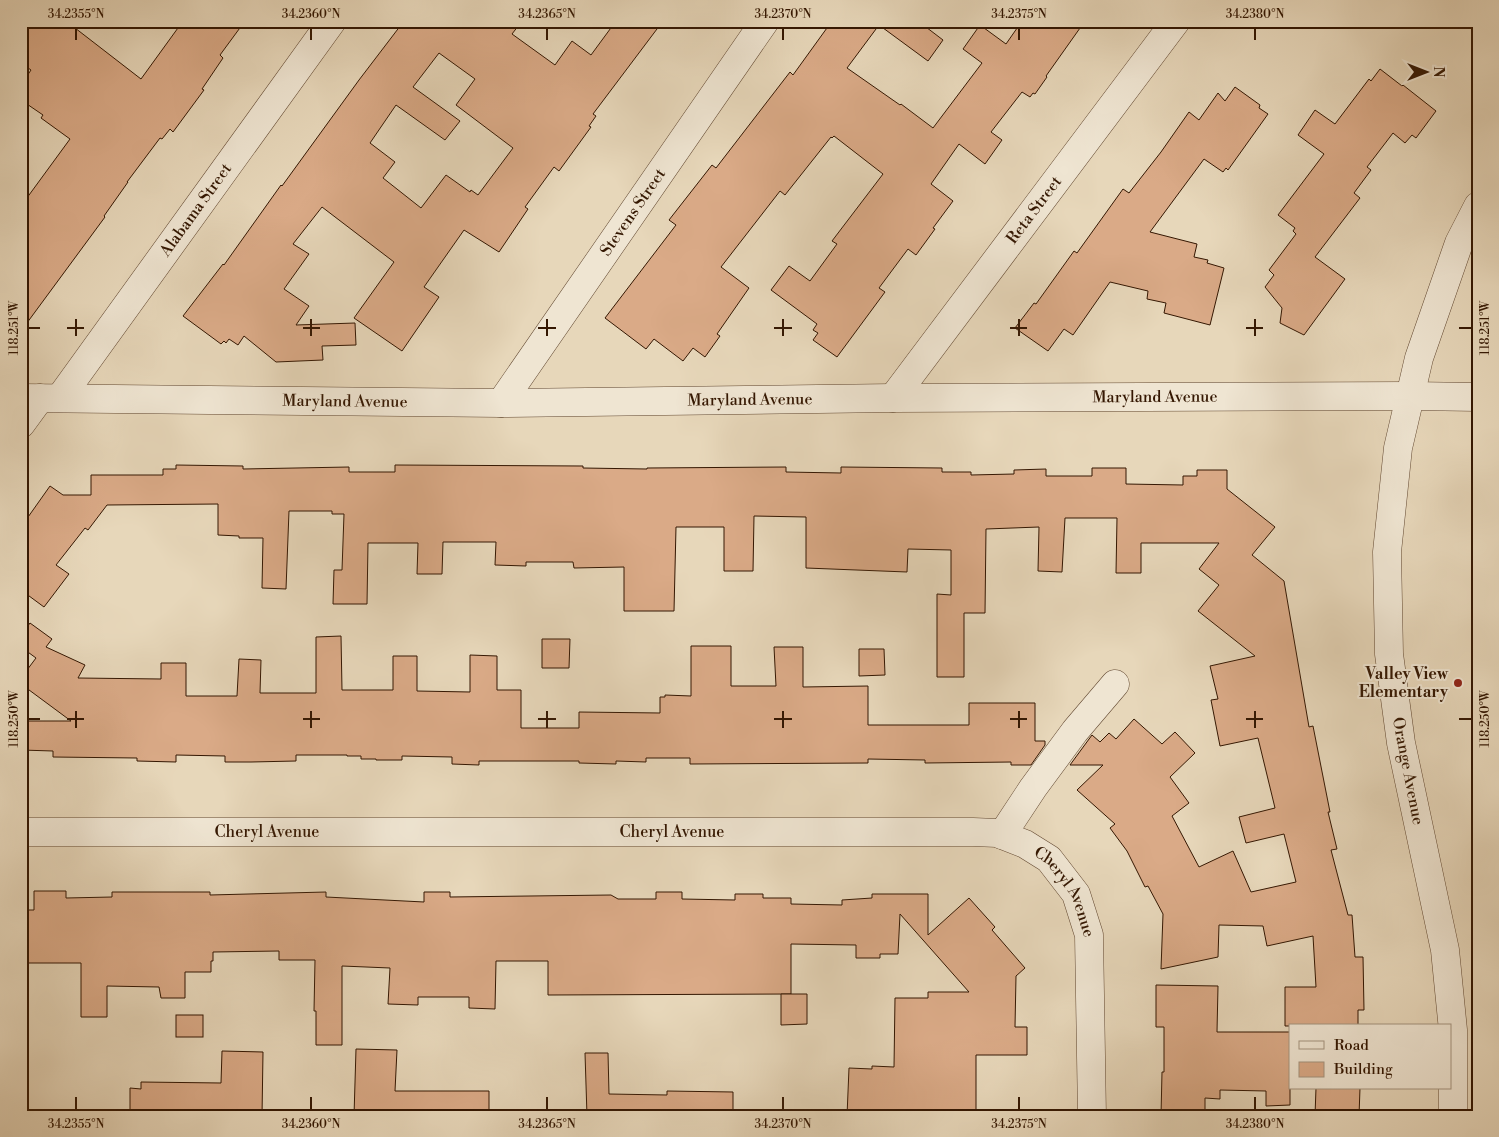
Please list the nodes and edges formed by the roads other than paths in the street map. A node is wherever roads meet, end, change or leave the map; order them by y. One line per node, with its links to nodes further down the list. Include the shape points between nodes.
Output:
1 (332, 21): 7 (street, Alabama Street)
2 (765, 21): 9 (street, Stevens Street)
3 (1176, 21): 8 (street, Reta Street)
4 (1478, 206): 5 (street, Orange Avenue, via 1459,244 1423,342)
5 (1411, 396): 6 (street, Maryland Avenue); 8 (street, Maryland Avenue); 15 (street, Orange Avenue, via 1398,448 1387,552 1389,654 1401,743 1445,950 1453,1030)
6 (1478, 397)
7 (41, 398): 9 (street, Maryland Avenue); 10 (street, Alabama Street)
8 (893, 398): 9 (street, Maryland Avenue)
9 (501, 403)
10 (21, 424)
11 (1115, 684): 13 (street, via 1075,731)
12 (21, 832): 13 (street, Cheryl Avenue, via 974,832)
13 (1002, 835): 14 (street, Cheryl Avenue, via 1049,859 1076,894 1089,935)
14 (1092, 1116)
15 (1453, 1116)

